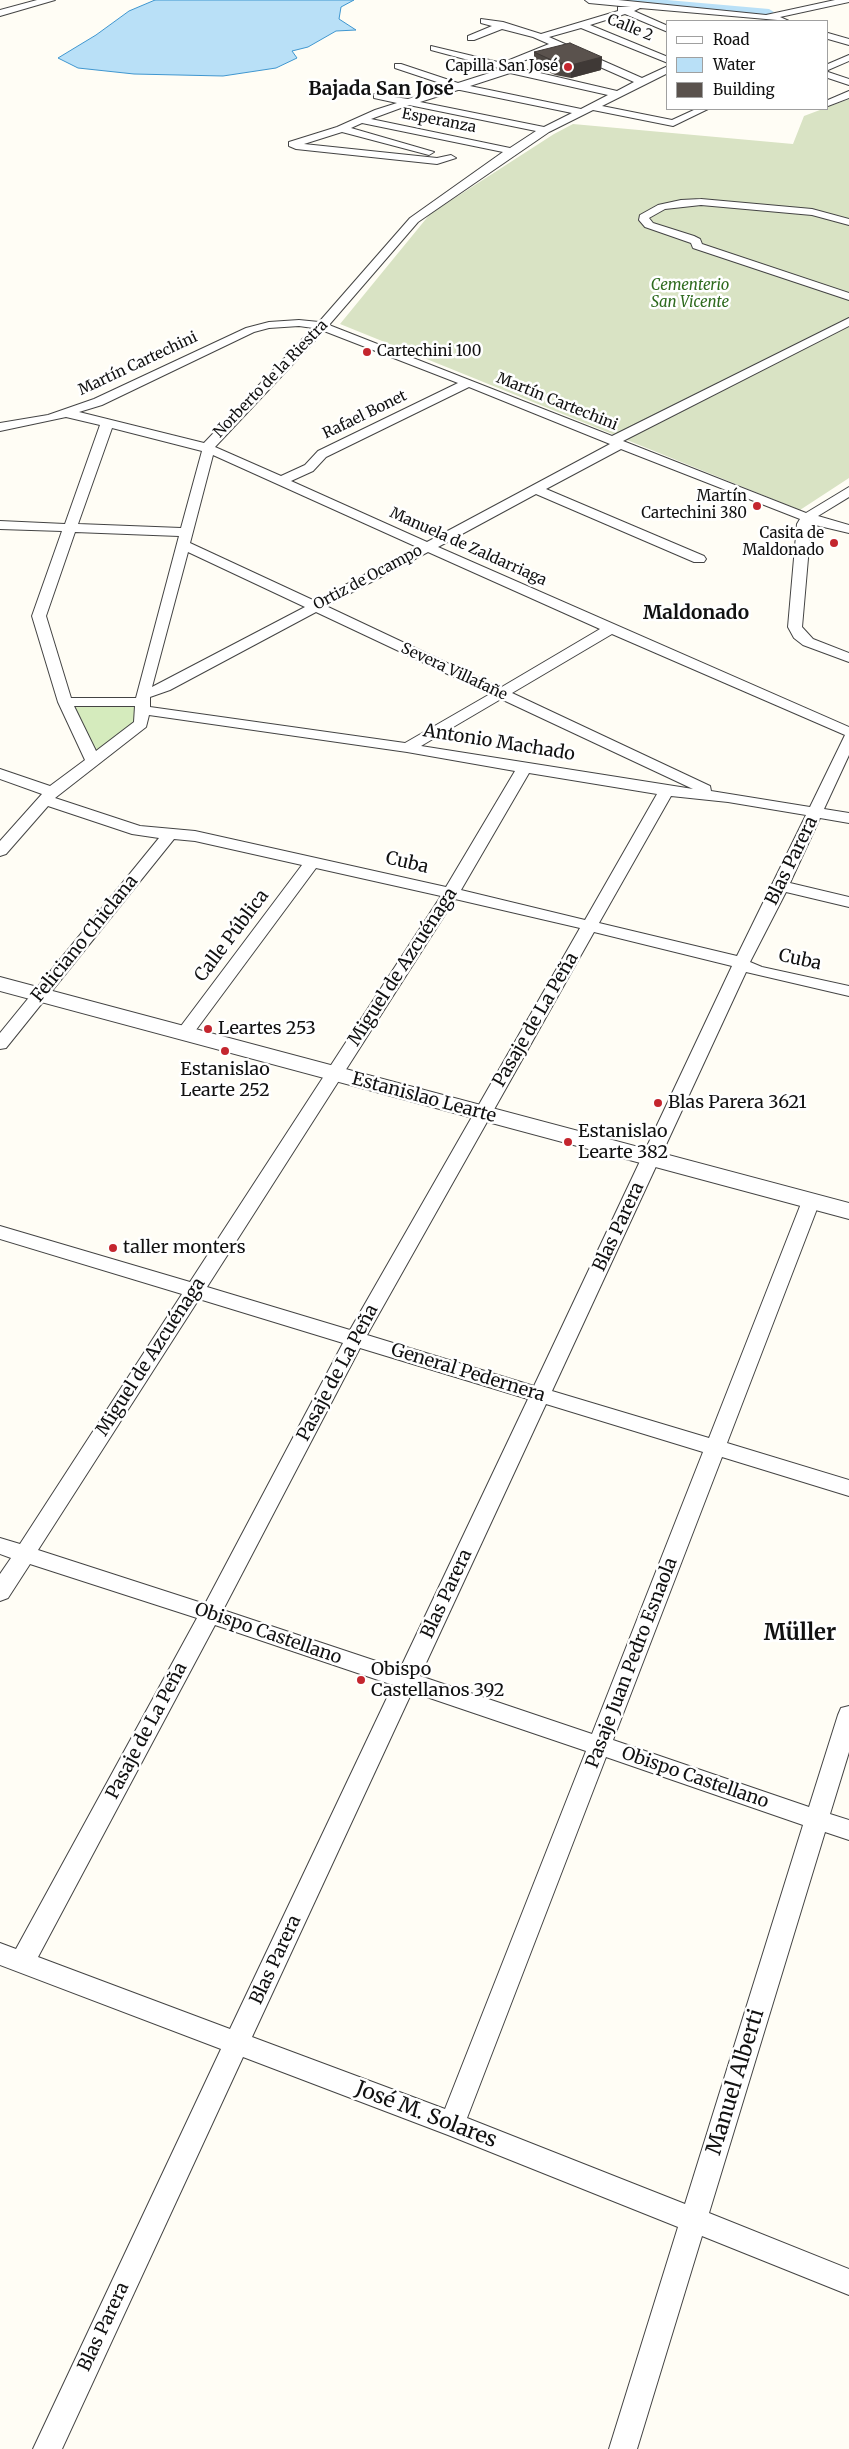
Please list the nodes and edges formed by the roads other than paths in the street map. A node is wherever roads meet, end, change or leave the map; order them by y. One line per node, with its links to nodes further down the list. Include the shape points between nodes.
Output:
1 (51, 0): 8 (street)
2 (588, 0): 6 (street)
3 (661, 0): 4 (street)
4 (694, 0)
5 (848, 0): 12 (street)
6 (602, 1): 9 (street); 10 (street)
7 (0, 3): 8 (street)
8 (29, 4): 11 (street)
9 (642, 5): 10 (street); 12 (street)
10 (626, 12): 14 (street); 16 (street)
11 (0, 13)
12 (764, 19)
13 (484, 21): 15 (street)
14 (582, 24): 18 (street); 24 (street, Calle 2)
15 (503, 25): 18 (street); 19 (street)
16 (666, 28)
17 (829, 36): 20 (street)
18 (542, 37): 21 (street)
19 (470, 38)
20 (849, 42)
21 (556, 45): 27 (street, via 507,62); 30 (street)
22 (434, 48): 27 (street)
23 (849, 58): 26 (street)
24 (666, 59)
25 (398, 66): 32 (street)
26 (829, 66)
27 (507, 68): 32 (street); 33 (street)
28 (666, 70): 30 (street, Norberto de la Riestra)
29 (829, 75): 31 (street)
30 (642, 82): 33 (street, Norberto de la Riestra)
31 (849, 82)
32 (460, 87): 36 (street); 40 (street)
33 (618, 94): 38 (street, Norberto de la Riestra)
34 (849, 94): 37 (street)
35 (377, 96): 36 (street)
36 (409, 103): 41 (street); 43 (street)
37 (829, 103)
38 (594, 107): 39 (street, via 673,123); 40 (street, Norberto de la Riestra)
39 (701, 110)
40 (583, 112): 43 (street, Norberto de la Riestra)
41 (361, 120): 42 (street); 44 (street, Esperanza)
42 (341, 128): 42 (street, via 456,159 437,161 292,145)
43 (545, 130): 44 (street, Norberto de la Riestra)
44 (512, 151): 48 (street, Norberto de la Riestra, via 414,220)
45 (849, 222): 46 (street, via 812,212 701,202 662,207 644,217 649,225 690,238 696,241 697,246)
46 (849, 297)
47 (849, 321): 53 (street, Ortiz de Ocampo)
48 (322, 326): 49 (street, Martín Cartechini); 50 (street, Martín Cartechini, via 286,323 250,330 115,394); 54 (street, Norberto de la Riestra)
49 (468, 384): 53 (street, Martín Cartechini); 55 (street, Rafael Bonet, via 322,454 309,468)
50 (67, 413): 51 (street, Manuela de Zaldarriaga); 52 (street, Martín Cartechini)
51 (107, 424): 54 (street, Manuela de Zaldarriaga); 60 (street)
52 (0, 427)
53 (616, 443): 56 (street, Ortiz de Ocampo); 58 (street, Martín Cartechini)
54 (207, 448): 55 (street, Manuela de Zaldarriaga); 62 (street, Norberto de la Riestra)
55 (281, 481): 63 (street, Manuela de Zaldarriaga)
56 (535, 489): 63 (street, Ortiz de Ocampo); 64 (street)
57 (849, 491): 58 (street)
58 (808, 517): 61 (street, Martín Cartechini); 67 (street, via 804,524 795,627 808,642)
59 (0, 525): 60 (street)
60 (69, 526): 62 (street); 69 (street, via 39,616)
61 (849, 529)
62 (183, 538): 65 (street, Severa Villafañe); 70 (street, Norberto de la Riestra)
63 (428, 546): 65 (street, Ortiz de Ocampo); 66 (street, Manuela de Zaldarriaga)
64 (699, 559)
65 (315, 606): 68 (street, Severa Villafañe); 70 (street, Ortiz de Ocampo)
66 (611, 629): 68 (street); 71 (street, Manuela de Zaldarriaga)
67 (849, 658)
68 (500, 694): 73 (street); 79 (street, Severa Villafañe, via 680,779)
69 (65, 702): 70 (street, Antonio Machado); 74 (street)
70 (143, 702): 73 (street, Antonio Machado); 74 (street, Norberto de la Riestra, via 141,724)
71 (849, 732)
72 (849, 739): 80 (street, Blas Parera)
73 (407, 748): 75 (street, Antonio Machado)
74 (93, 761): 78 (street, Norberto de la Riestra)
75 (525, 767): 77 (street, Antonio Machado); 86 (street, Miguel de Azcuénaga)
76 (2, 775): 78 (street, Cuba)
77 (666, 791): 79 (street, Antonio Machado); 88 (street, Pasaje de La Peña)
78 (48, 796): 82 (street, Cuba, via 138,831); 83 (street, Norberto de la Riestra)
79 (728, 797): 80 (street, Antonio Machado)
80 (816, 813): 81 (street, Antonio Machado); 85 (street, Blas Parera)
81 (849, 818)
82 (170, 834): 84 (street, Cuba, via 195,836); 92 (street, Feliciano Chiclana)
83 (0, 851)
84 (312, 862): 86 (street, Cuba); 93 (street, Calle Pública)
85 (781, 886): 87 (street); 89 (street, Blas Parera)
86 (451, 894): 88 (street, Cuba); 95 (street, Miguel de Azcuénaga)
87 (849, 902)
88 (589, 927): 89 (street, Cuba); 96 (street, Pasaje de La Peña)
89 (741, 964): 91 (street, Cuba, via 758,971); 97 (street, Blas Parera)
90 (0, 984): 92 (street, Estanislao Learte)
91 (849, 991)
92 (40, 995): 93 (street, Estanislao Learte); 94 (street, Feliciano Chiclana)
93 (184, 1034): 95 (street, Estanislao Learte)
94 (0, 1044)
95 (334, 1074): 96 (street, Estanislao Learte); 101 (street, Miguel de Azcuénaga)
96 (483, 1113): 97 (street, Estanislao Learte); 102 (street, Pasaje de La Peña)
97 (651, 1158): 98 (street, Estanislao Learte); 103 (street, Blas Parera)
98 (811, 1201): 99 (street, Estanislao Learte); 104 (street, Pasaje Juan Pedro Esnaola)
99 (849, 1211)
100 (0, 1232): 101 (street, General Pedernera)
101 (194, 1290): 102 (street, General Pedernera); 107 (street, Miguel de Azcuénaga)
102 (355, 1339): 103 (street, General Pedernera); 109 (street, Pasaje de La Peña)
103 (540, 1395): 104 (street, General Pedernera); 110 (street, Blas Parera)
104 (715, 1448): 105 (street, General Pedernera); 112 (street, Pasaje Juan Pedro Esnaola)
105 (849, 1488)
106 (0, 1546): 107 (street, Obispo Castellano)
107 (25, 1554): 108 (street, Miguel de Azcuénaga); 109 (street, Obispo Castellano)
108 (0, 1592)
109 (210, 1614): 110 (street, Obispo Castellano); 115 (street, Pasaje de La Peña)
110 (406, 1681): 112 (street, Obispo Castellano); 116 (street, Blas Parera)
111 (849, 1715): 113 (street, Manuel Alberti)
112 (600, 1746): 113 (street, Obispo Castellano); 117 (street, Pasaje Juan Pedro Esnaola)
113 (817, 1819): 114 (street, Obispo Castellano); 118 (street, Manuel Alberti)
114 (849, 1830)
115 (11, 1958): 116 (street, José M. Solares)
116 (236, 2044): 117 (street, José M. Solares); 120 (street, Blas Parera)
117 (452, 2124): 118 (street, José M. Solares)
118 (693, 2221): 119 (street, José M. Solares); 121 (street, Manuel Alberti)
119 (849, 2282)
120 (47, 2449)
121 (622, 2449)

